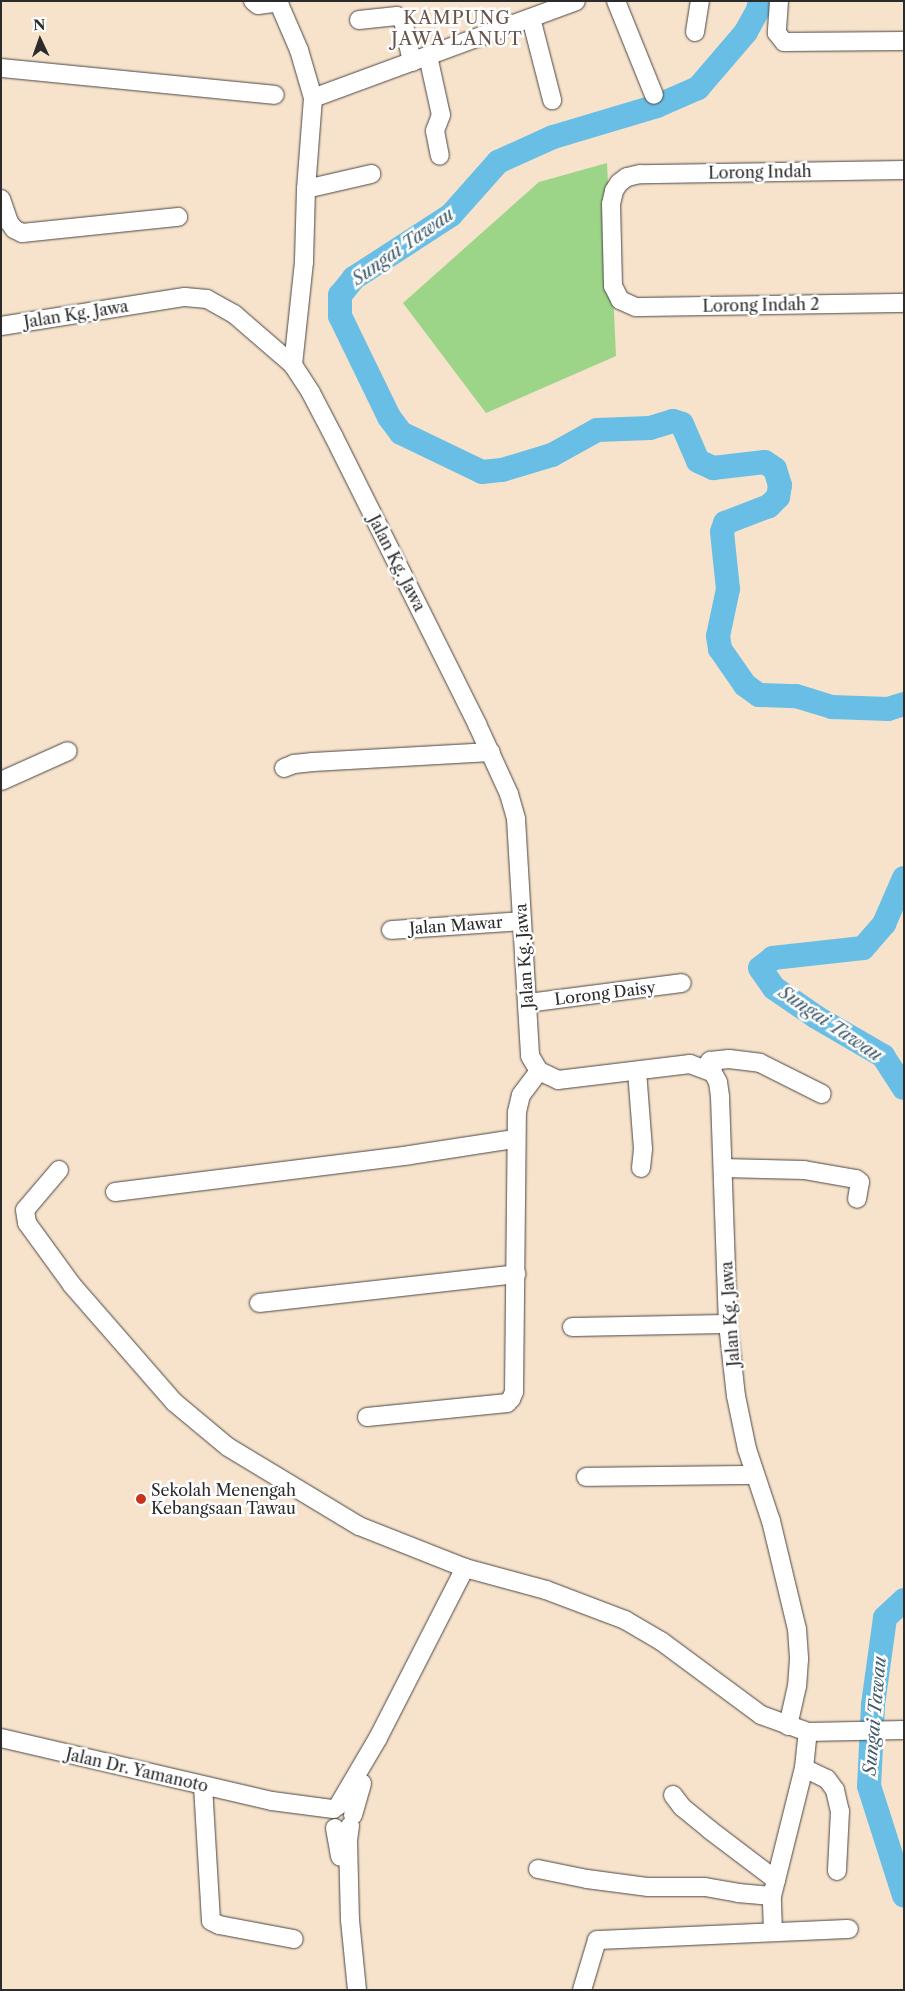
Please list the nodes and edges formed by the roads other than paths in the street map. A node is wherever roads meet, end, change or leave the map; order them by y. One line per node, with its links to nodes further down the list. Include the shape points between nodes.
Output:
1 (253, 1): 14 (street, via 280,6 299,50)
2 (576, 1): 6 (street)
3 (616, 1): 13 (street)
4 (700, 1): 8 (street)
5 (779, 1): 9 (street, via 777,33 784,42)
6 (531, 18): 10 (street); 15 (street)
7 (359, 20): 10 (street, via 397,16 403,20)
8 (695, 32)
9 (904, 41)
10 (420, 59): 14 (street); 16 (street, via 441,115 435,131)
11 (1, 68): 12 (street)
12 (275, 95)
13 (654, 96)
14 (313, 98): 19 (street)
15 (552, 100)
16 (440, 156)
17 (904, 170): 22 (street, Lorong Indah, via 640,174 627,177 614,191 611,204 613,286)
18 (371, 174): 19 (street)
19 (306, 189): 25 (street, via 304,262)
20 (1, 199): 21 (street, via 9,222 14,230 22,233)
21 (178, 217)
22 (620, 300): 23 (street, Lorong Indah 2, via 636,307)
23 (904, 304)
24 (1, 326): 25 (street, Jalan Kg. Jawa, via 185,297 207,299 234,314)
25 (293, 365): 27 (street, Jalan Kg. Jawa, via 320,410)
26 (68, 751): 29 (street)
27 (490, 752): 28 (street, via 303,763); 30 (street, Jalan Kg. Jawa, via 509,794 516,819)
28 (284, 768)
29 (1, 781)
30 (522, 921): 31 (street, Jalan Mawar); 33 (street, Jalan Kg. Jawa)
31 (390, 930)
32 (682, 983): 33 (street, Lorong Daisy)
33 (528, 1003): 35 (street, Jalan Kg. Jawa, via 530,1056)
34 (705, 1068): 36 (street, via 690,1064); 37 (street, via 710,1061 729,1059 760,1063); 40 (street, Jalan Kg. Jawa, via 714,1073 718,1082)
35 (539, 1071): 36 (street, via 558,1080); 38 (street, via 521,1095)
36 (637, 1071): 39 (street, via 642,1149)
37 (822, 1094)
38 (515, 1139): 42 (street); 44 (street)
39 (640, 1168)
40 (723, 1168): 43 (street, via 804,1170 856,1179 860,1182); 46 (street, Jalan Kg. Jawa)
41 (59, 1170): 51 (street, via 25,1210 27,1222 72,1285 174,1402 228,1447 359,1526)
42 (115, 1192)
43 (857, 1199)
44 (516, 1274): 45 (street); 48 (street, via 514,1392 507,1403)
45 (259, 1303)
46 (728, 1324): 47 (street); 49 (street, Jalan Kg. Jawa, via 740,1415)
47 (572, 1327)
48 (367, 1417)
49 (755, 1475): 50 (street); 52 (street, Jalan Kg. Jawa, via 770,1521 796,1629 797,1686)
50 (586, 1477)
51 (465, 1568): 52 (street, via 546,1590 625,1620 661,1641 761,1715); 59 (street, via 378,1738)
52 (788, 1726): 54 (street)
53 (904, 1730): 54 (street)
54 (808, 1732): 56 (street)
55 (1, 1738): 57 (street, Jalan Dr. Yamanoto)
56 (804, 1768): 61 (street, via 827,1779 835,1790 840,1811); 62 (street)
57 (203, 1786): 59 (street, Jalan Dr. Yamanoto, via 272,1801 320,1818); 65 (street, via 211,1921)
58 (673, 1795): 62 (street, via 682,1807)
59 (341, 1819): 66 (street)
60 (538, 1870): 62 (street, via 648,1886 706,1887 738,1894)
61 (837, 1871)
62 (774, 1888): 64 (street)
63 (850, 1929): 64 (street)
64 (773, 1932): 67 (street, via 596,1940)
65 (294, 1939)
66 (357, 1990)
67 (582, 1990)

